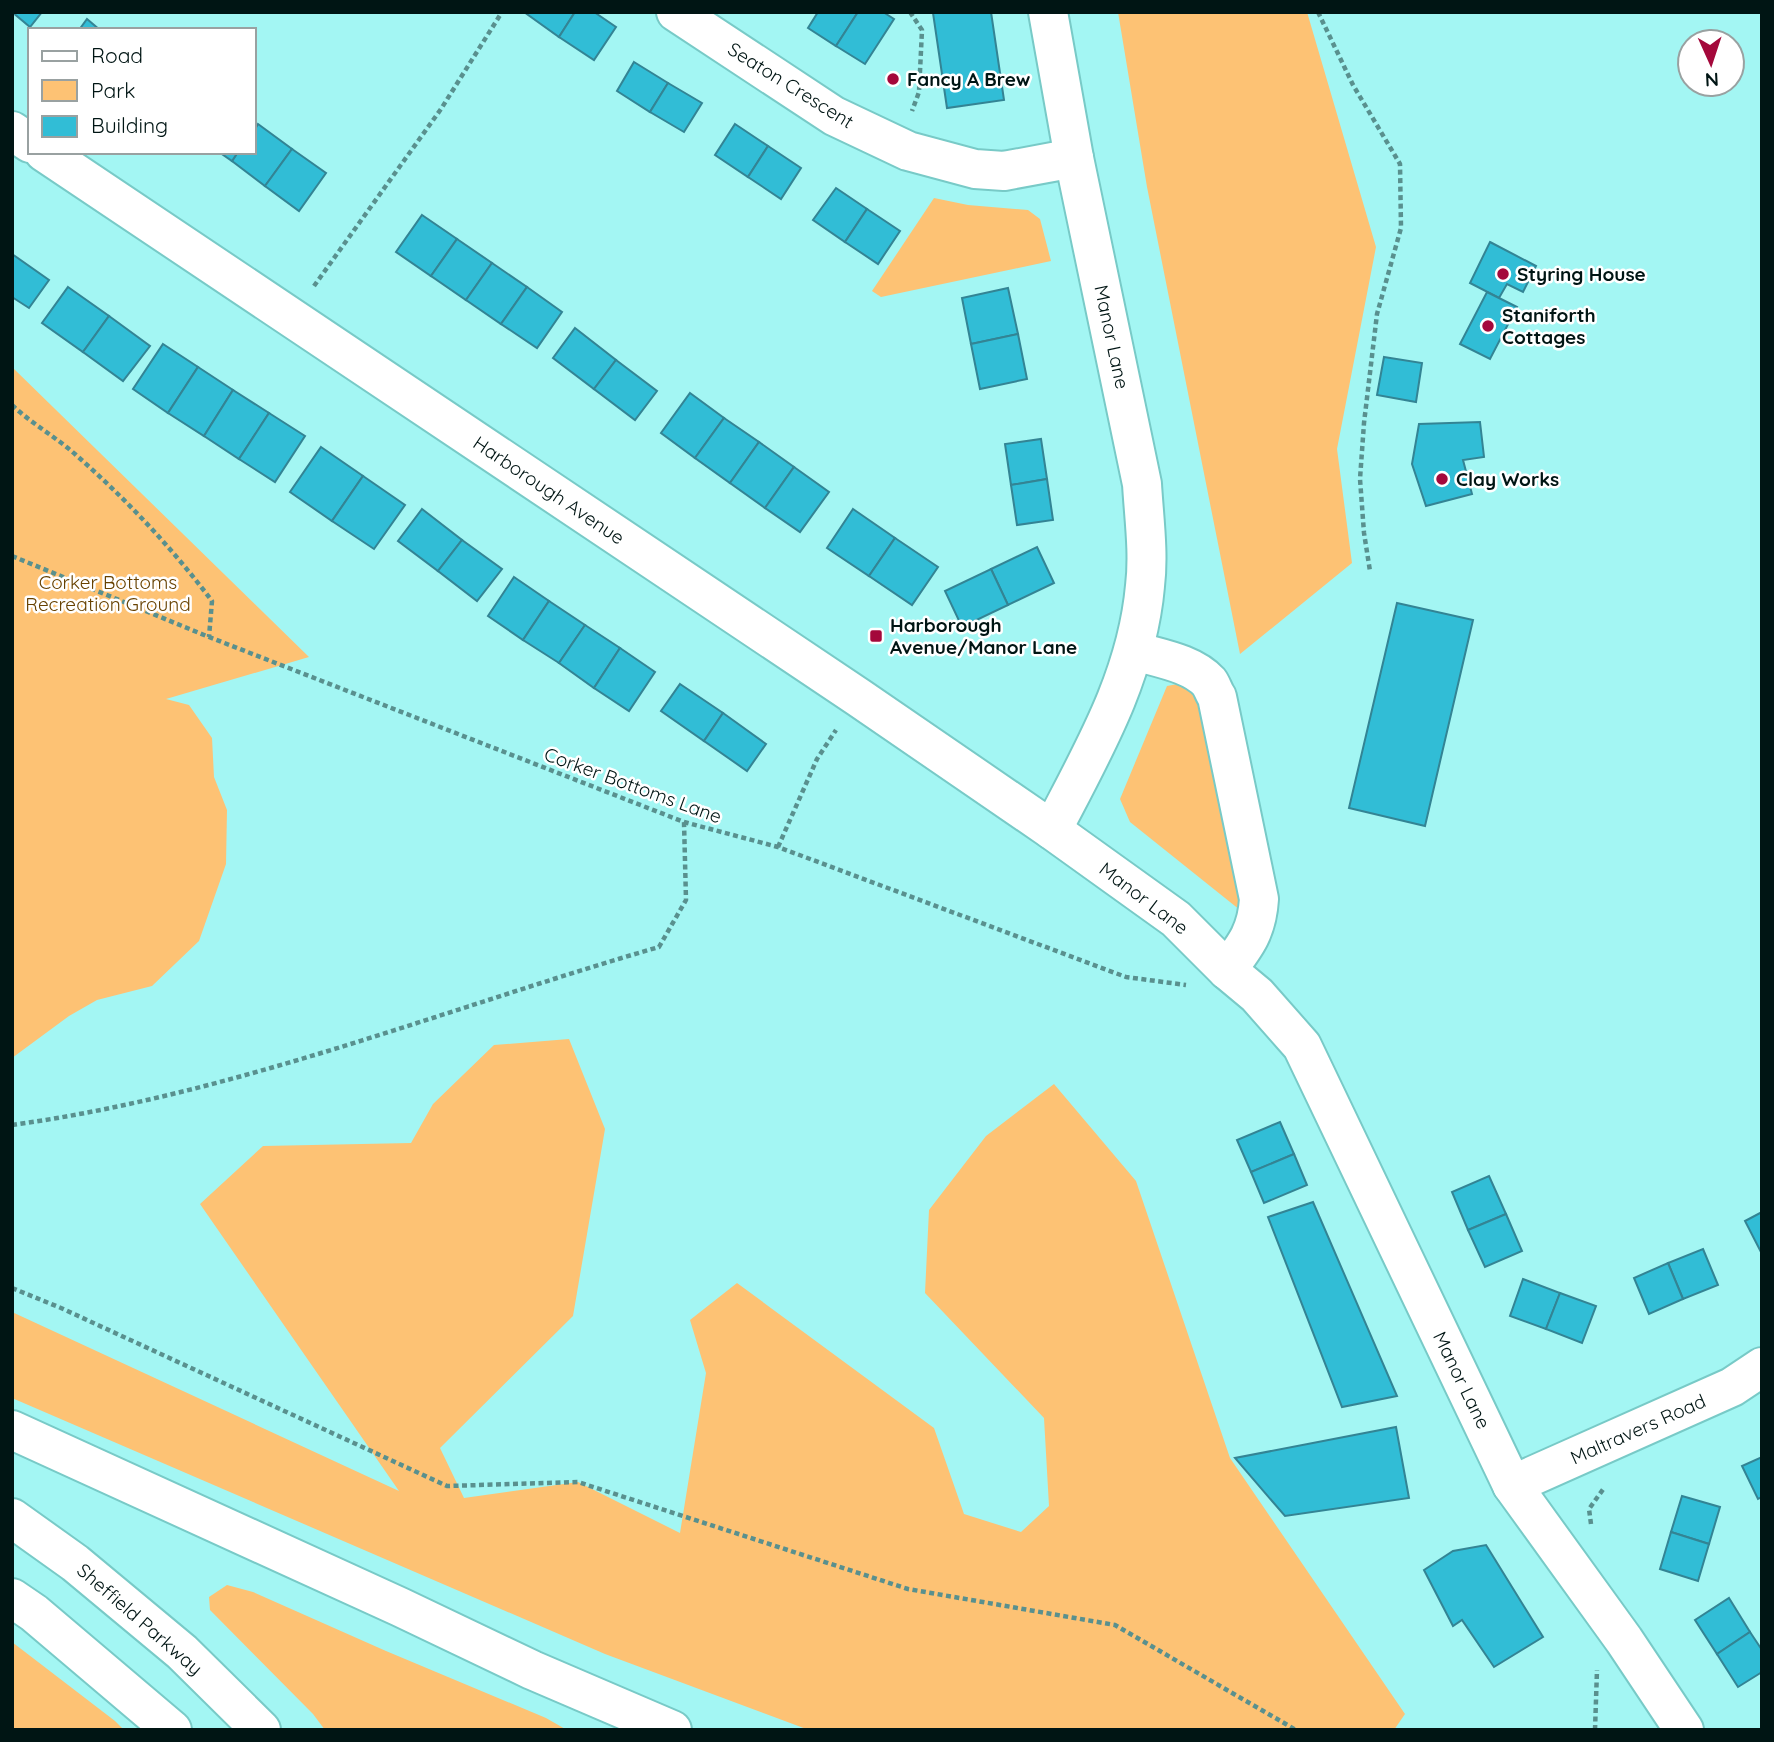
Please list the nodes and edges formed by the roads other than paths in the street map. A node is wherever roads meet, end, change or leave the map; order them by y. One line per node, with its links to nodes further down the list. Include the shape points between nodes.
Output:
1 (676, 12): 6 (main road, Seaton Crescent, via 834,116 908,151 975,169 1004,170)
2 (1048, 12): 6 (main road, Manor Lane)
3 (12, 131): 4 (main road)
4 (28, 142)
5 (47, 154): 8 (main road, Harborough Avenue)
6 (1074, 158): 7 (main road, Manor Lane, via 1142,484 1146,586)
7 (1135, 651): 8 (main road, Manor Lane, via 1098,744); 9 (main road, via 1196,674 1209,682 1217,697 1259,899 1251,937)
8 (1052, 830): 9 (main road, Manor Lane, via 1176,919)
9 (1227, 970): 12 (main road, Manor Lane, via 1257,995 1302,1046)
10 (1762, 1367): 12 (main road, Maltravers Road, via 1732,1387)
11 (12, 1430): 17 (main road)
12 (1512, 1485): 18 (main road, Manor Lane)
13 (12, 1518): 16 (main road, Sheffield Parkway, via 182,1651)
14 (12, 1598): 15 (main road)
15 (173, 1730)
16 (261, 1730)
17 (672, 1730)
18 (1684, 1730)

